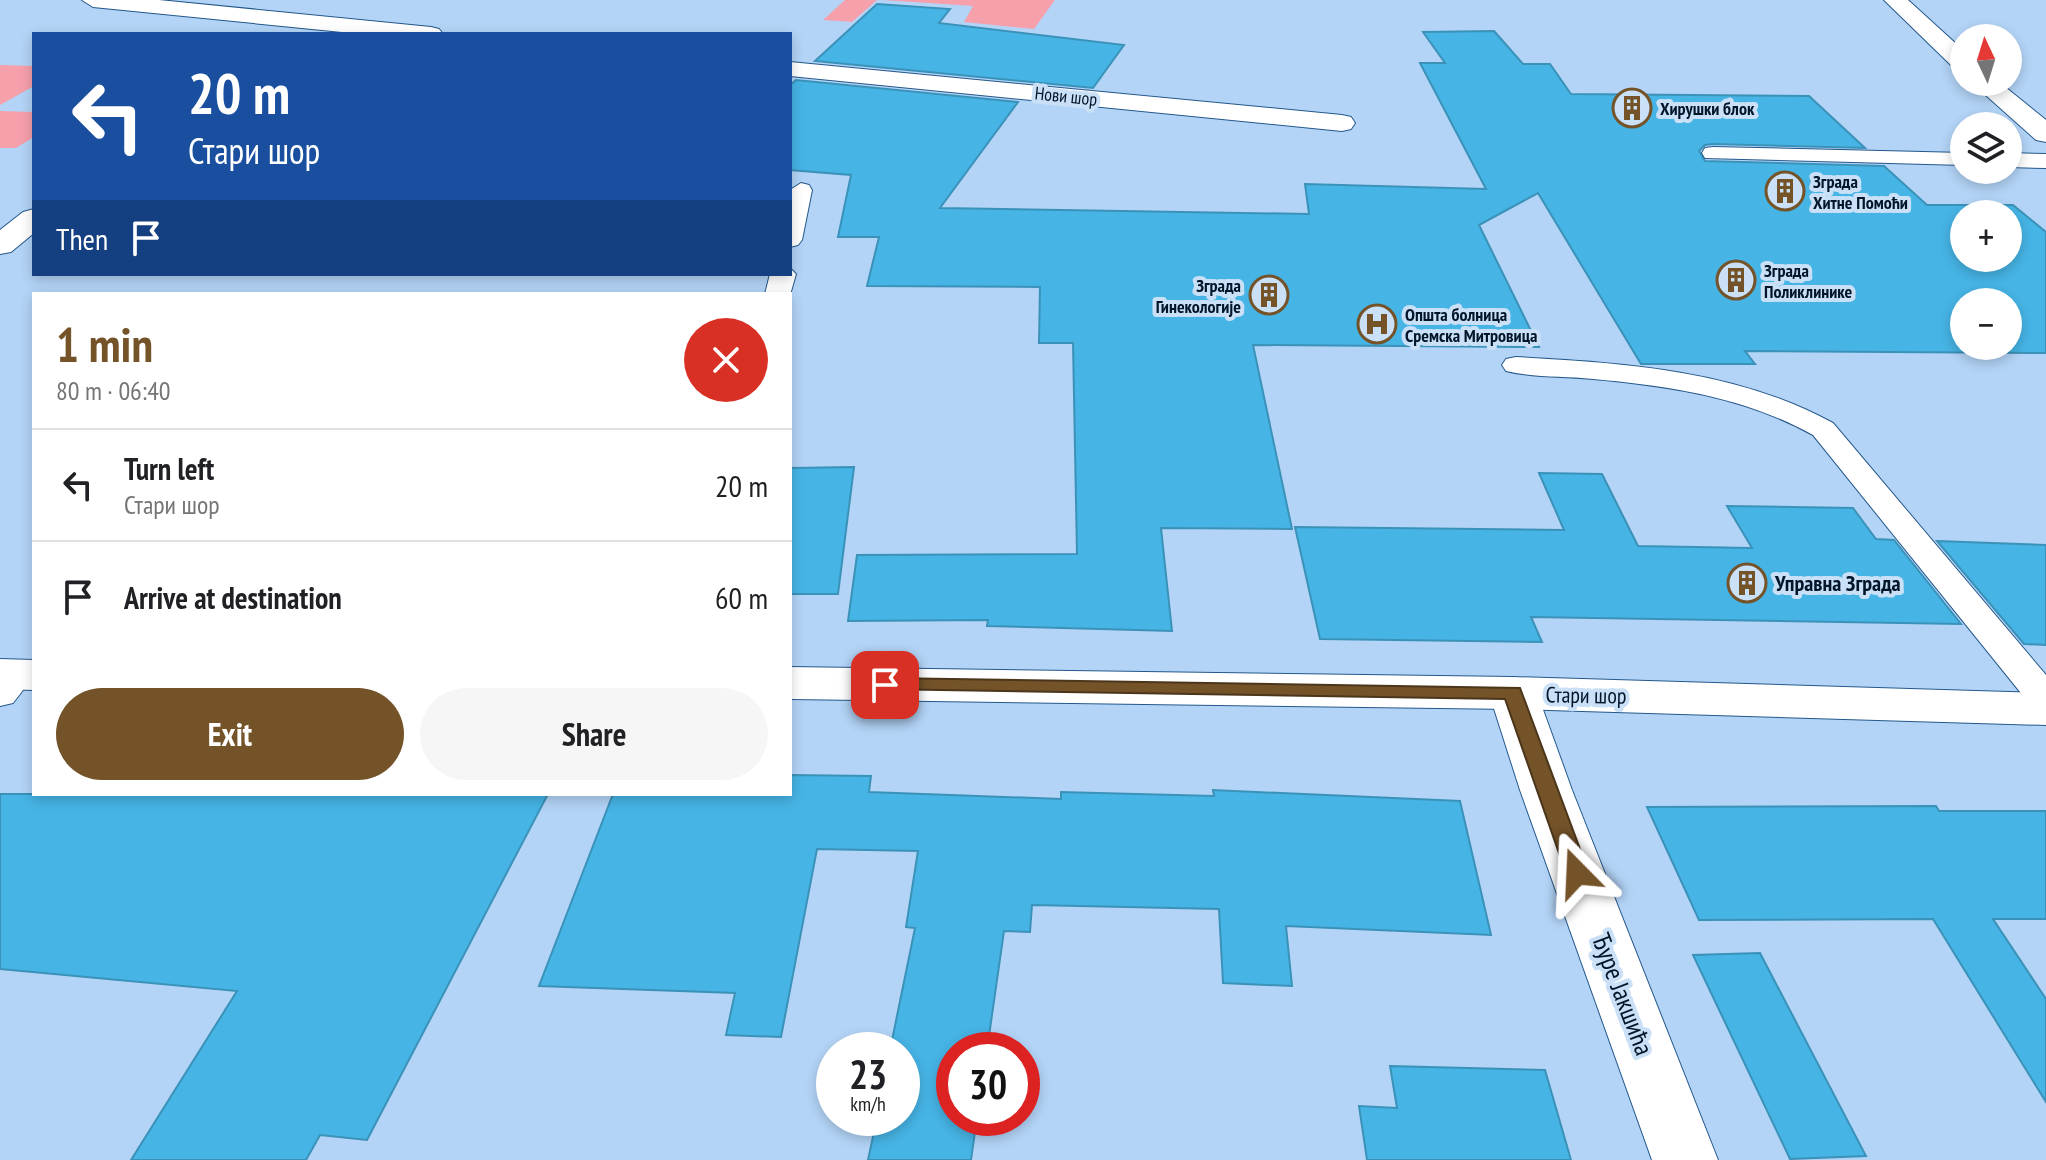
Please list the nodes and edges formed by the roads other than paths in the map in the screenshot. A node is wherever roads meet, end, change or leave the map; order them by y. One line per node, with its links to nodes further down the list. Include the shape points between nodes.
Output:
1 (93, 0): 4 (street)
2 (337, 0): 4 (street)
3 (1895, 0): 7 (street)
4 (292, 20): 5 (street); 6 (street)
5 (270, 32)
6 (411, 32)
7 (1950, 51)
8 (792, 69): 10 (street, Нови шор)
9 (2001, 96): 11 (street)
10 (1342, 123)
11 (2046, 134)
12 (1713, 153): 13 (lane)
13 (1950, 159)
14 (2022, 160): 15 (lane)
15 (2046, 161)
16 (801, 190): 18 (lane)
17 (32, 220): 19 (street)
18 (792, 231)
19 (0, 245)
20 (1516, 365): 23 (lane, via 1742,394 1811,421)
21 (792, 683): 22 (street, Стари шор)
22 (1513, 693): 24 (street, Стари шор); 25 (street, Ђуре Јакшића)
23 (2046, 699)
24 (2046, 709)
25 (1685, 1160)

